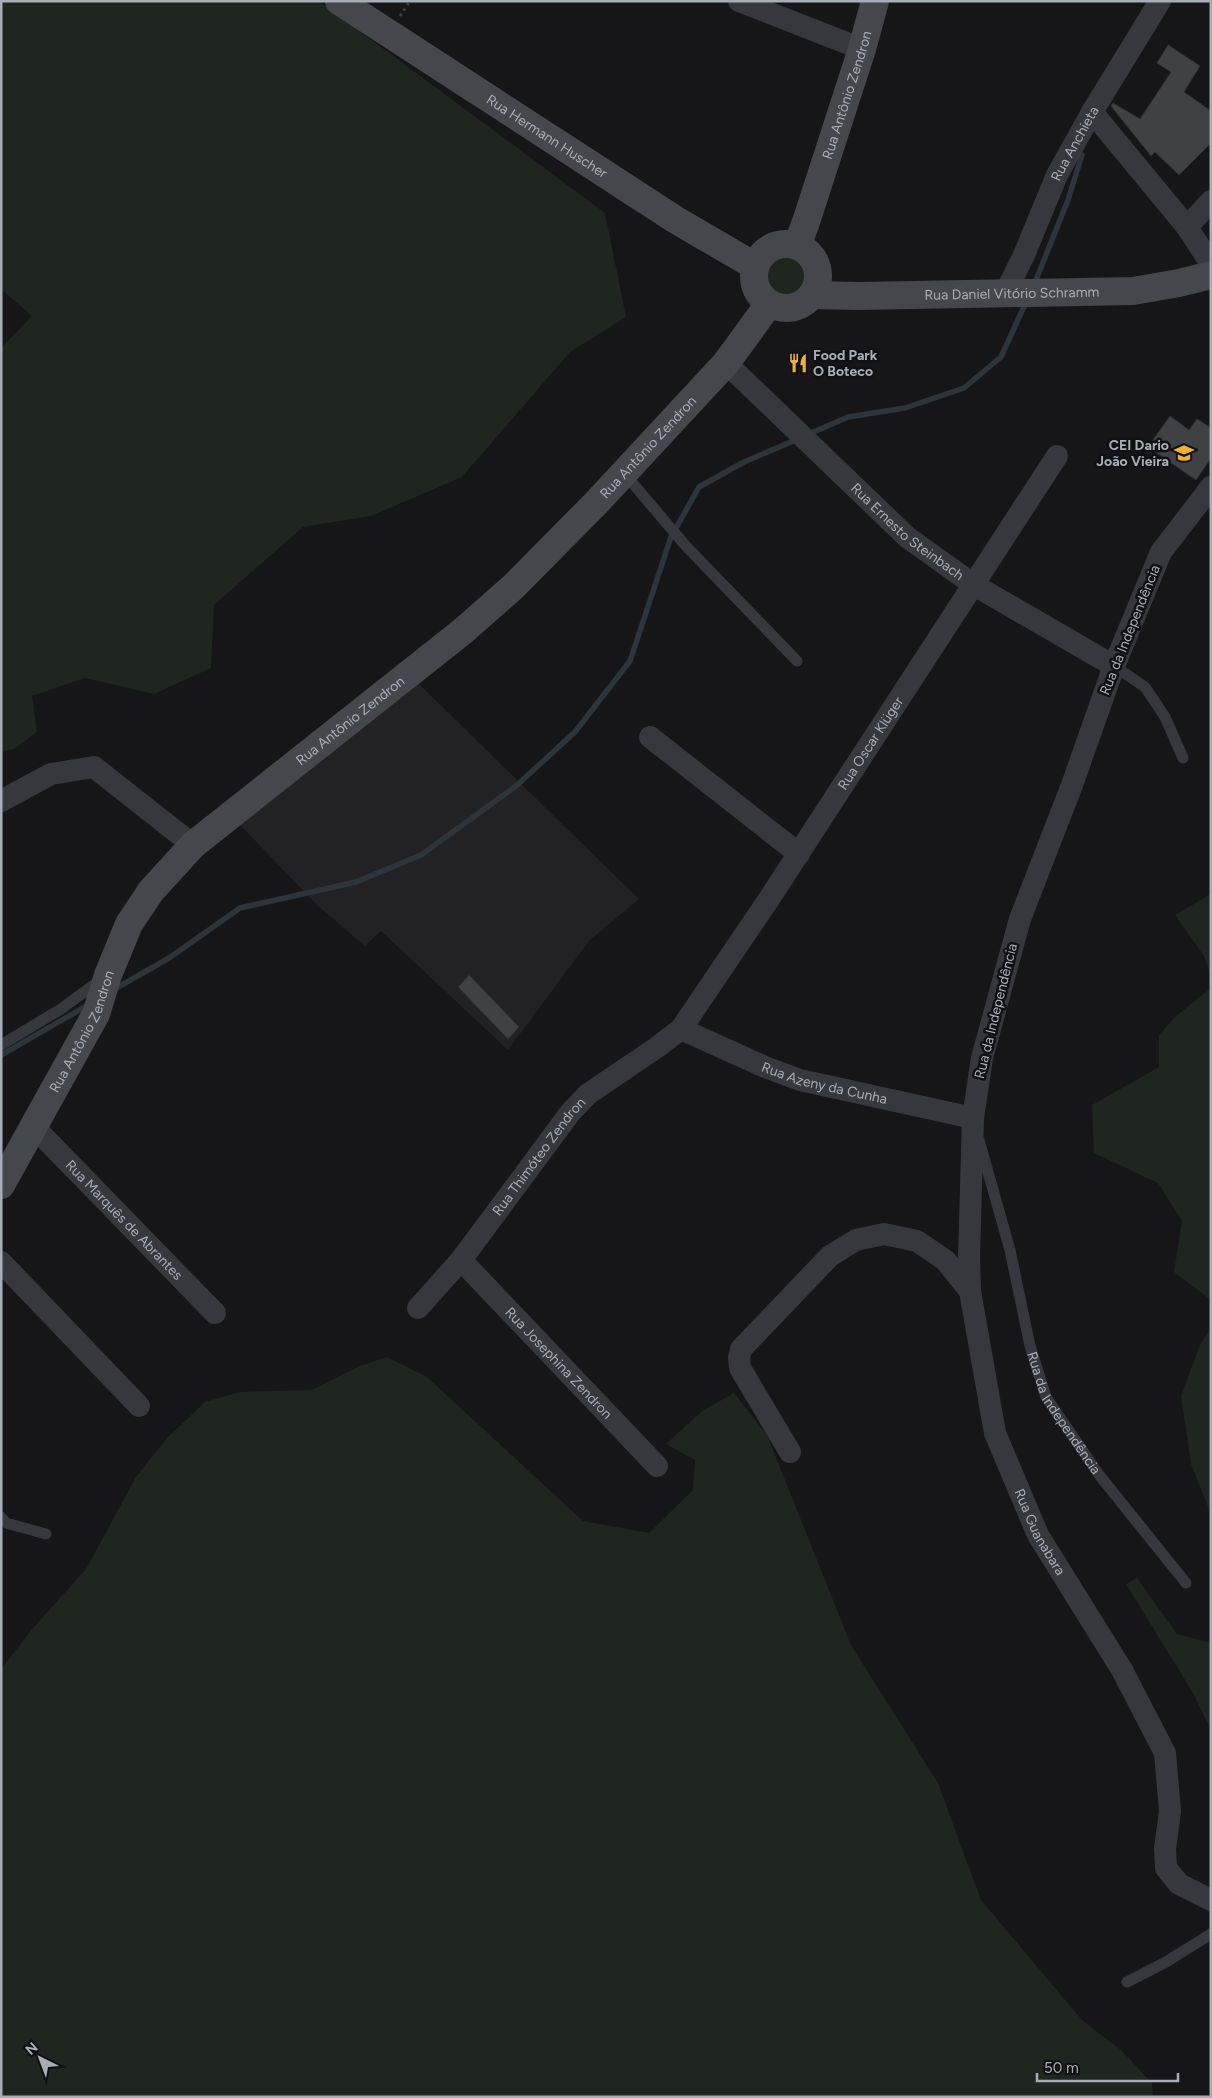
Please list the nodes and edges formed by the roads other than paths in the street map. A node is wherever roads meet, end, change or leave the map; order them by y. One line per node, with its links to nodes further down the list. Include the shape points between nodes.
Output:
1 (339, 1): 11 (street, Rua Hermann Huscher, via 668,215)
2 (739, 1): 5 (street)
3 (875, 1): 5 (street, Rua Antônio Zendron)
4 (1160, 1): 6 (street, Rua Anchieta)
5 (862, 49): 9 (street, Rua Antônio Zendron)
6 (1092, 112): 8 (street); 13 (street, Rua Anchieta, via 1057,175)
7 (1211, 200): 8 (street)
8 (1187, 227): 10 (street)
9 (797, 246): 11 (street, via 784,244 772,247); 14 (street, via 807,252 816,267 817,284)
10 (1211, 264)
11 (755, 266): 15 (street, via 756,287)
12 (1211, 275): 13 (street, Rua Daniel Vitório Schramm, via 1178,284 1133,290)
13 (1010, 293): 14 (street, Rua Daniel Vitório Schramm)
14 (812, 295): 15 (street, via 792,308)
15 (769, 304): 16 (street, Rua Antônio Zendron)
16 (726, 363): 18 (street, Rua Antônio Zendron); 20 (street, Rua Ernesto Steinbach, via 906,537)
17 (1057, 456): 20 (street, Rua Oscar Klüger)
18 (624, 473): 21 (lane, via 685,545); 26 (street, Rua Antônio Zendron, via 514,586 463,631)
19 (1211, 487): 22 (street, Rua da Independência, via 1161,552)
20 (974, 584): 22 (street, Rua Ernesto Steinbach); 27 (street, Rua Oscar Klüger)
21 (797, 662)
22 (1114, 666): 24 (lane, via 1146,687); 31 (street, Rua da Independência, via 1020,919 982,1058)
23 (650, 737): 27 (street)
24 (1183, 758)
25 (1, 800): 26 (street, via 51,774 94,767)
26 (193, 845): 28 (street, Rua Antônio Zendron, via 151,891 129,924)
27 (799, 854): 29 (street, Rua Oscar Klüger)
28 (103, 991): 30 (lane, via 61,1009); 32 (street, Rua Antônio Zendron)
29 (681, 1029): 31 (street, Rua Azeny da Cunha, via 800,1080); 34 (street, Rua Thimóteo Zendron, via 588,1094)
30 (1, 1045)
31 (973, 1118): 36 (street, Rua Guanabara); 44 (lane, Rua da Independência, via 1010,1250 1030,1346 1046,1397 1100,1476)
32 (33, 1126): 33 (street, Rua Antônio Zendron); 38 (street, Rua Marquês de Abrantes)
33 (1, 1185)
34 (461, 1260): 37 (street, Rua Thimóteo Zendron); 41 (street, Rua Josephina Zendron)
35 (1, 1262): 39 (street)
36 (970, 1291): 40 (street, via 945,1260 917,1241 884,1234 856,1240 830,1256 742,1349 738,1358 740,1368); 45 (street, Rua Guanabara, via 996,1433 1038,1535 1122,1670 1165,1753 1170,1811 1166,1868 1179,1884)
37 (418, 1308)
38 (215, 1313)
39 (139, 1406)
40 (790, 1452)
41 (657, 1466)
42 (1, 1517): 43 (lane, via 6,1523)
43 (46, 1534)
44 (1186, 1583)
45 (1211, 1900)
46 (1211, 1934): 47 (lane)
47 (1127, 1982)

